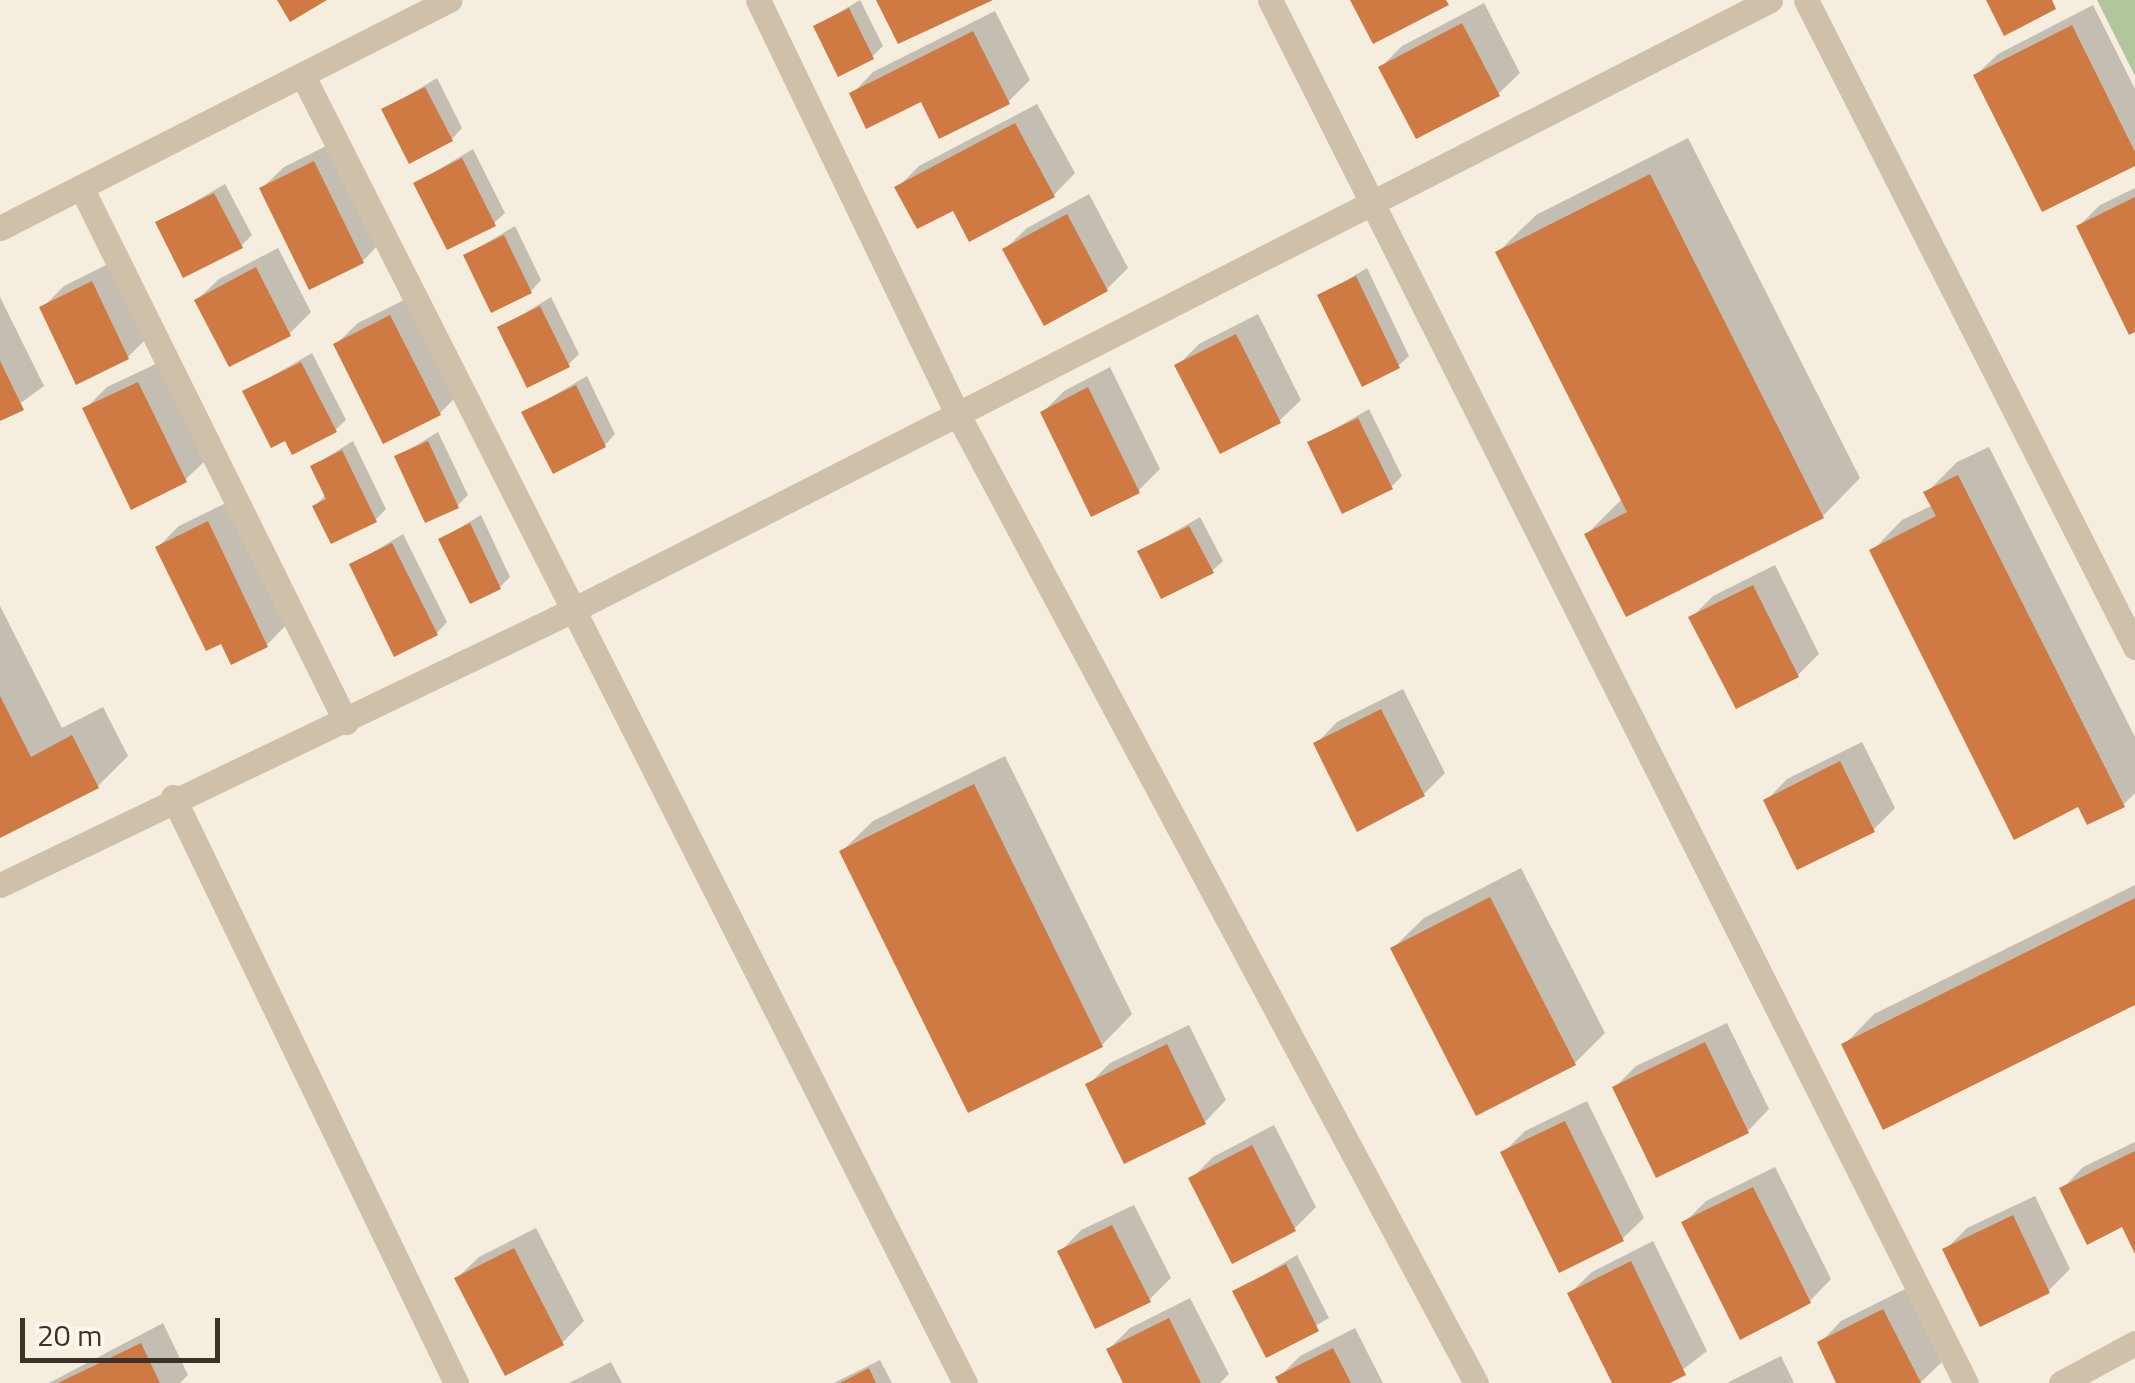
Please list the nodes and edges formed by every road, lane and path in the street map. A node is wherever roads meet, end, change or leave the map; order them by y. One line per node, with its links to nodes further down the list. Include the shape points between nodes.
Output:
1 (449, 0): 6 (street)
2 (758, 0): 10 (street)
3 (1270, 0): 8 (street)
4 (1770, 0): 8 (street)
5 (1806, 0): 12 (street)
6 (303, 76): 7 (street); 11 (street)
7 (81, 187): 9 (street); 13 (street)
8 (1372, 203): 10 (street); 20 (street)
9 (0, 228)
10 (958, 414): 11 (street); 19 (street)
11 (569, 612): 13 (street); 18 (street)
12 (2135, 647)
13 (346, 722): 14 (street)
14 (173, 798): 15 (street); 17 (street)
15 (0, 886)
16 (2135, 1342): 21 (street)
17 (456, 1383)
18 (965, 1383)
19 (1476, 1383)
20 (1966, 1383)
21 (2061, 1383)

